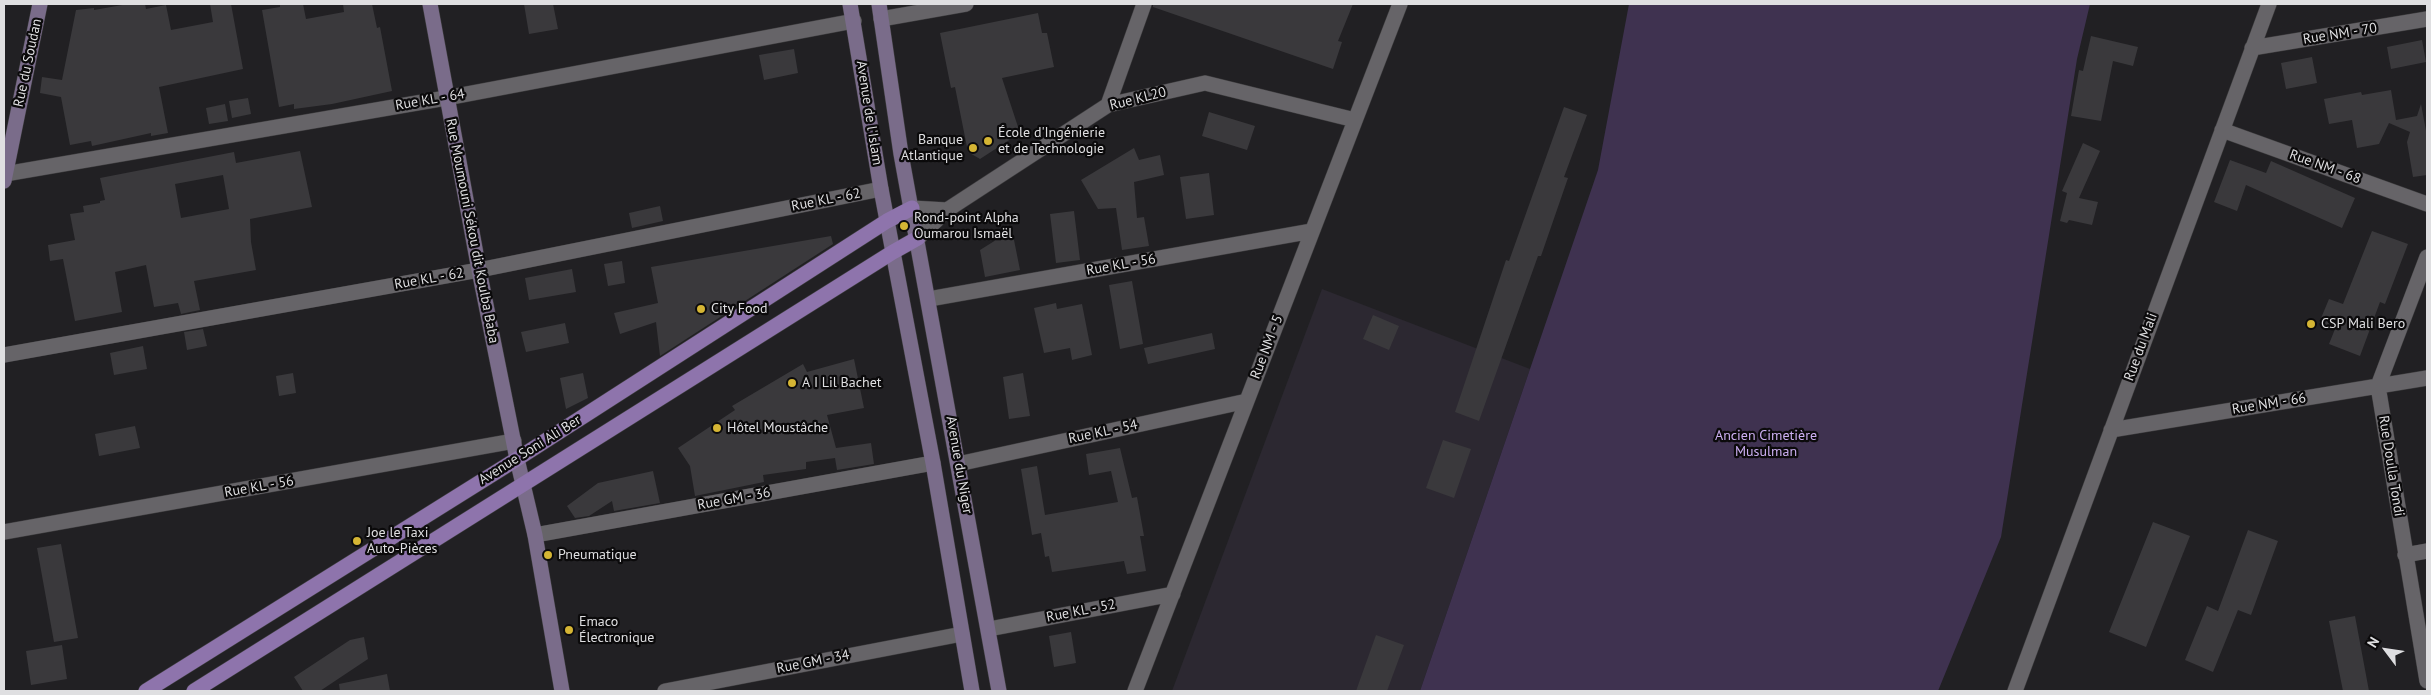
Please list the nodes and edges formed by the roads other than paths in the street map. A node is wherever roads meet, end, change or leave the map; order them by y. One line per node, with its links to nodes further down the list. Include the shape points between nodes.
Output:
1 (40, 4): 16 (main road, Rue du Soudan)
2 (430, 4): 12 (main road, Rue Moumouni Sékou dit Koulba Baba)
3 (850, 4): 10 (main road, Avenue de l'Islam)
4 (966, 4): 8 (street)
5 (1144, 4): 13 (street)
6 (1400, 4): 14 (street, Rue NM - 5)
7 (2268, 4): 11 (street, Rue du Mali)
8 (880, 11): 19 (main road, Avenue de l'Islam)
9 (2427, 20): 11 (street, Rue NM - 70)
10 (854, 21): 12 (street, Rue KL - 64); 17 (main road, Avenue de l'Islam)
11 (2252, 48): 15 (street, Rue du Mali)
12 (446, 98): 16 (street, Rue KL - 64); 26 (main road, Rue Moumouni Sékou dit Koulba Baba)
13 (1108, 105): 14 (street, Rue KL20, via 1205,83); 20 (street, Rue KL20)
14 (1355, 120): 22 (street, Rue NM - 5)
15 (2222, 130): 18 (street, Rue NM - 68); 32 (street, Rue du Mali)
16 (4, 177)
17 (881, 189): 21 (main road, Avenue de l'Islam); 26 (street, Rue KL - 62)
18 (2427, 204)
19 (912, 208): 20 (street); 21 (main road, Avenue Soni Ali Ber); 23 (main road, Avenue de l'Islam)
20 (947, 210): 23 (street, Rue KL20)
21 (887, 221): 24 (main road); 34 (main road, Avenue Soni Ali Ber)
22 (1312, 231): 27 (street, Rue KL - 56); 31 (street, Rue NM - 5)
23 (918, 238): 24 (main road, Avenue Soni Ali Ber); 27 (main road, Avenue du Niger)
24 (893, 252): 35 (main road, Avenue du Niger); 37 (main road, Avenue Soni Ali Ber)
25 (2427, 257): 30 (street, Rue Doulla Tondi)
26 (479, 270): 28 (street, Rue KL - 62); 33 (main road, Rue Moumouni Sékou dit Koulba Baba)
27 (929, 299): 36 (main road, Avenue du Niger)
28 (4, 355)
29 (2427, 378): 30 (street, Rue NM - 66)
30 (2378, 386): 32 (street, Rue NM - 66); 41 (street, Rue Doulla Tondi)
31 (1247, 401): 36 (street, Rue KL - 54); 42 (street, Rue NM - 5)
32 (2111, 430): 53 (street, Rue du Mali)
33 (514, 441): 34 (main road, Rue Moumouni Sékou dit Koulba Baba); 38 (street, Rue KL - 56)
34 (517, 459): 37 (main road, Rue Moumouni Sékou dit Koulba Baba); 46 (main road, Avenue Soni Ali Ber)
35 (933, 463): 39 (street, Rue GM - 36); 44 (main road, Avenue du Niger)
36 (958, 464): 43 (main road, Avenue du Niger)
37 (523, 484): 39 (main road, Rue Moumouni Sékou dit Koulba Baba); 47 (main road, Avenue Soni Ali Ber)
38 (4, 532)
39 (535, 535): 48 (main road, Rue Moumouni Sékou dit Koulba Baba)
40 (2427, 551): 41 (street)
41 (2405, 555): 45 (street, Rue Doulla Tondi)
42 (1173, 594): 43 (street, Rue KL - 52); 52 (street, Rue NM - 5)
43 (989, 629): 51 (main road, Avenue du Niger)
44 (962, 634): 49 (street, Rue GM - 34); 50 (main road, Avenue du Niger)
45 (2427, 681)
46 (146, 691)
47 (194, 691)
48 (562, 691)
49 (665, 691)
50 (972, 691)
51 (999, 691)
52 (1135, 691)
53 (2014, 691)

